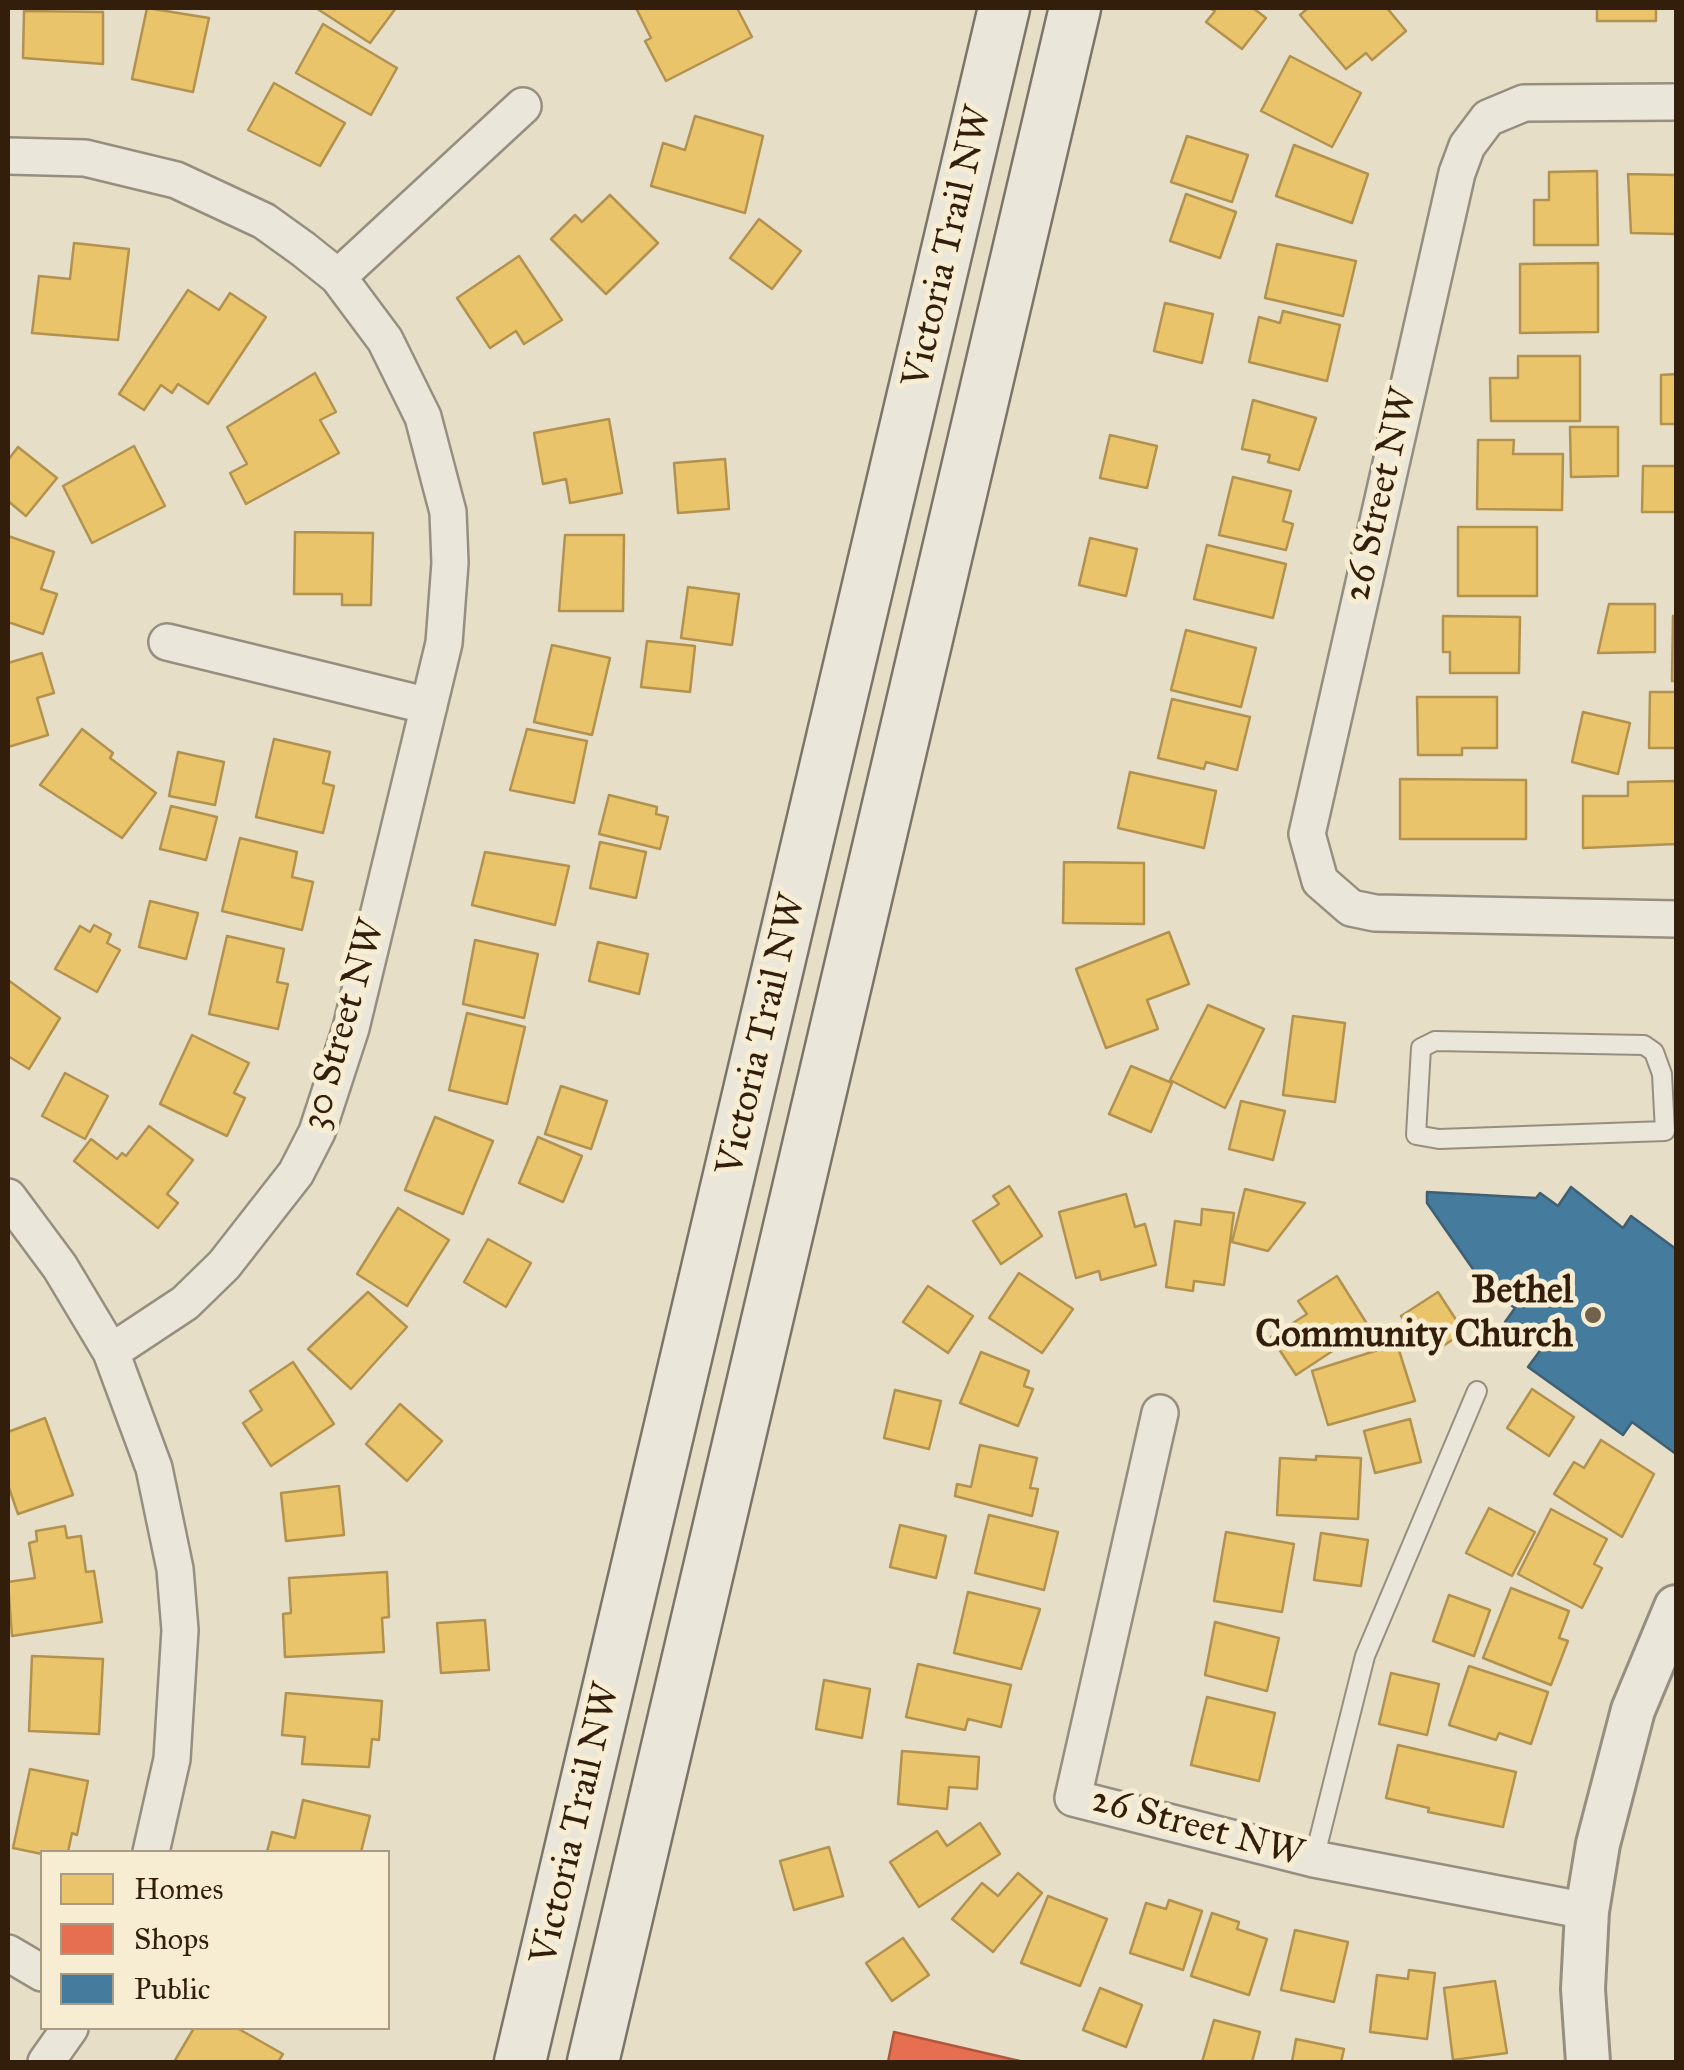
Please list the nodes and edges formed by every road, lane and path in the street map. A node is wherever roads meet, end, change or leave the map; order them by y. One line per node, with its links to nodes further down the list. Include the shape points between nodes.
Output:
1 (970, 8): 7 (main road)
2 (1004, 8): 7 (main road, Victoria Trail NW)
3 (1075, 8): 8 (main road, Victoria Trail NW)
4 (1109, 8): 8 (main road)
5 (1676, 102): 13 (street, 26 Street NW, via 1524,103 1488,118 1466,146 1307,814 1310,856 1320,880 1351,908)
6 (523, 106): 10 (street)
7 (976, 136): 27 (main road, Victoria Trail NW)
8 (1042, 150): 28 (main road, Victoria Trail NW)
9 (8, 156): 10 (street, 30 Street NW, via 85,158 176,180 264,221)
10 (338, 277): 12 (street, 30 Street NW, via 406,380 439,468 448,512 449,604)
11 (168, 642): 12 (street)
12 (429, 706): 16 (street, 30 Street NW, via 351,1028 317,1132 296,1172 224,1265 185,1303)
13 (1676, 919)
14 (1669, 1073): 14 (lane, via 1644,1045 1435,1041 1420,1048 1416,1135 1664,1131)
15 (8, 1196): 16 (street)
16 (111, 1352): 20 (street, via 154,1468 180,1630 172,1758)
17 (1477, 1390): 21 (lane, via 1365,1656)
18 (1160, 1413): 21 (street, 26 Street NW, via 1074,1798)
19 (1676, 1607): 22 (street, via 1658,1641 1612,1779)
20 (150, 1850)
21 (1314, 1859): 22 (street, 26 Street NW)
22 (1588, 1911): 29 (street)
23 (8, 1953): 24 (street)
24 (40, 1972)
25 (69, 2030): 26 (street)
26 (46, 2062)
27 (520, 2062)
28 (593, 2062)
29 (1588, 2062)

